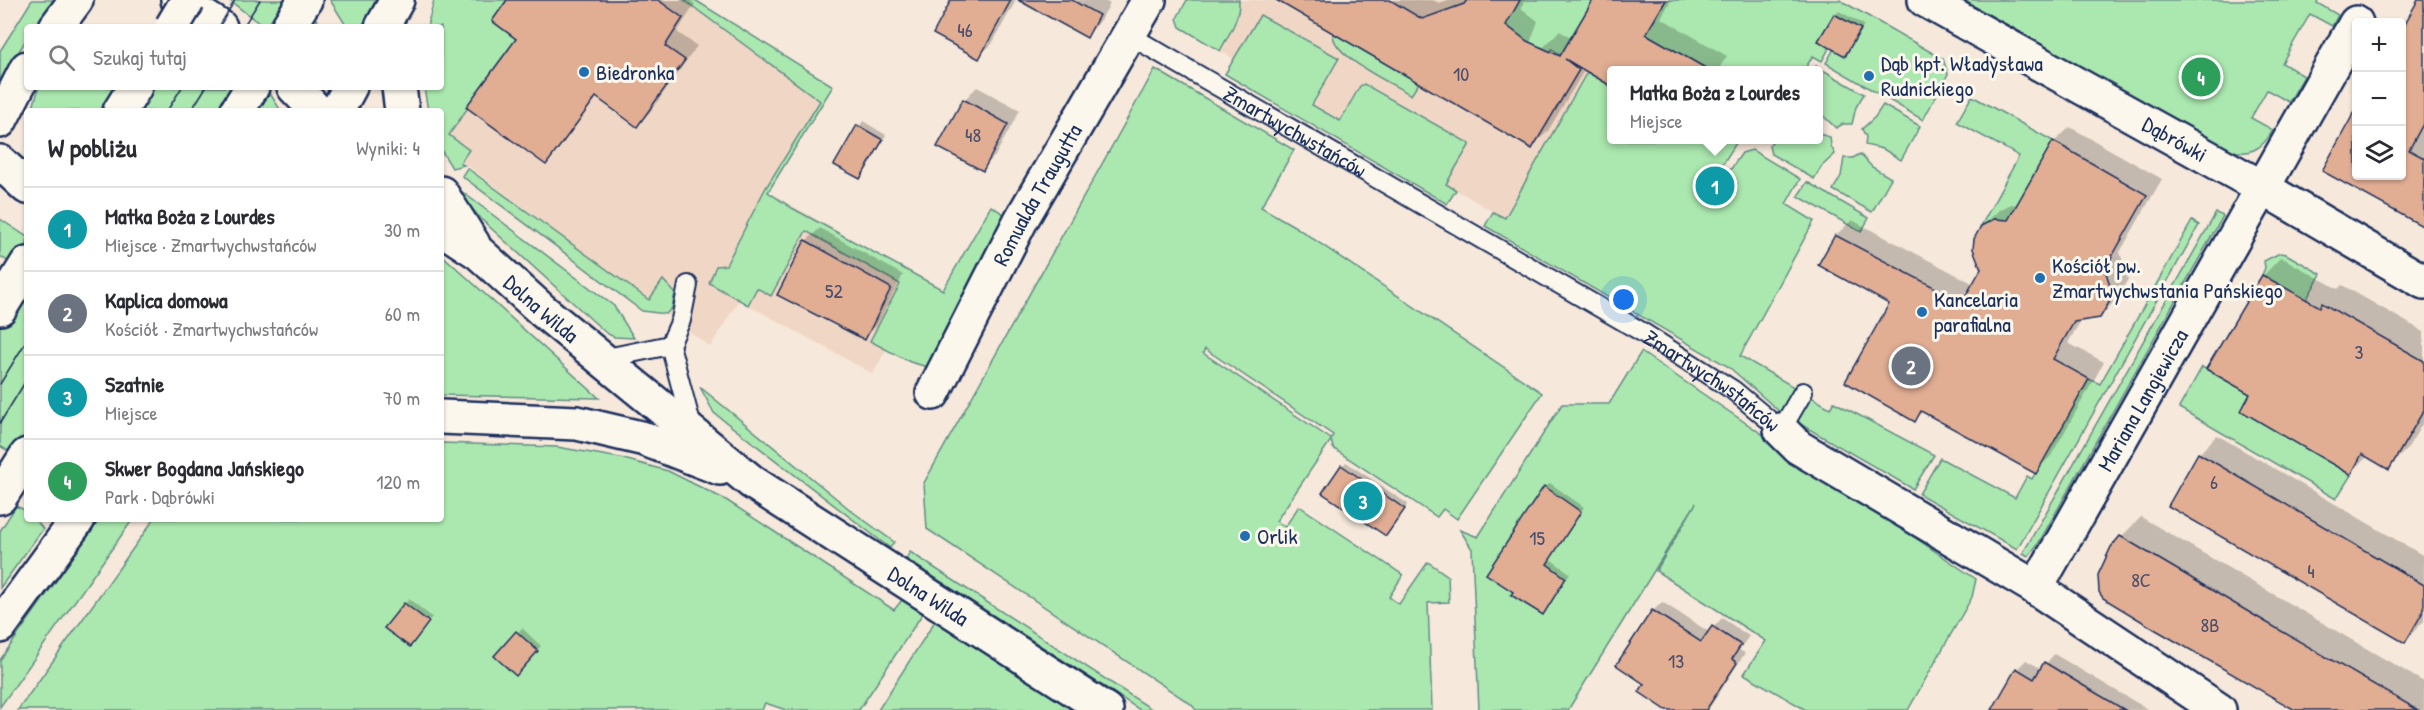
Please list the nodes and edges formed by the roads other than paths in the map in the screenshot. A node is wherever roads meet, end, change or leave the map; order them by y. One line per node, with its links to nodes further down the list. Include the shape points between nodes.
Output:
1 (76, 0): 11 (street)
2 (178, 0): 13 (street)
3 (188, 0): 12 (street, bridge)
4 (305, 0): 14 (street)
5 (397, 0): 15 (street)
6 (408, 0): 16 (street)
7 (1149, 0): 18 (street, Romualda Traugutta)
8 (1926, 0): 33 (street, Dąbrówki)
9 (2370, 0): 10 (street, Mariana Langiewicza)
10 (2360, 18)
11 (58, 24)
12 (174, 24)
13 (215, 24)
14 (290, 24)
15 (384, 24)
16 (404, 24)
17 (2352, 32): 33 (street, Mariana Langiewicza)
18 (1129, 35): 44 (street, Romualda Traugutta, via 1021,220); 46 (lane, Zmartwychwstańców, via 1642,332 1733,390)
19 (24, 74): 30 (street)
20 (133, 90): 25 (street)
21 (250, 90): 26 (street)
22 (297, 90): 27 (street)
23 (348, 90): 28 (street)
24 (399, 90): 29 (street)
25 (122, 108)
26 (239, 108)
27 (315, 108)
28 (339, 108)
29 (402, 108)
30 (0, 121)
31 (0, 162): 32 (street)
32 (24, 184)
33 (2263, 188): 38 (street, Dąbrówki); 52 (street, Mariana Langiewicza)
34 (444, 198): 36 (street)
35 (444, 230): 36 (street, Dolna Wilda)
36 (479, 254): 42 (street, Dolna Wilda)
37 (24, 269): 40 (street)
38 (2424, 282)
39 (688, 285): 41 (lane, via 681,320)
40 (0, 308)
41 (670, 345): 42 (lane); 47 (lane)
42 (602, 359): 47 (street, Dolna Wilda)
43 (1803, 392): 46 (lane)
44 (933, 393)
45 (444, 417): 49 (street, Dolna Wilda, via 577,423 645,439)
46 (1781, 430): 52 (street, Zmartwychwstańców, via 1798,447)
47 (695, 435): 49 (street, Dolna Wilda)
48 (24, 460): 50 (street)
49 (752, 482): 54 (street, Dolna Wilda)
50 (0, 497)
51 (76, 522): 53 (street)
52 (2036, 588): 55 (street, Zmartwychwstańców)
53 (0, 626)
54 (1106, 710)
55 (2220, 710)

